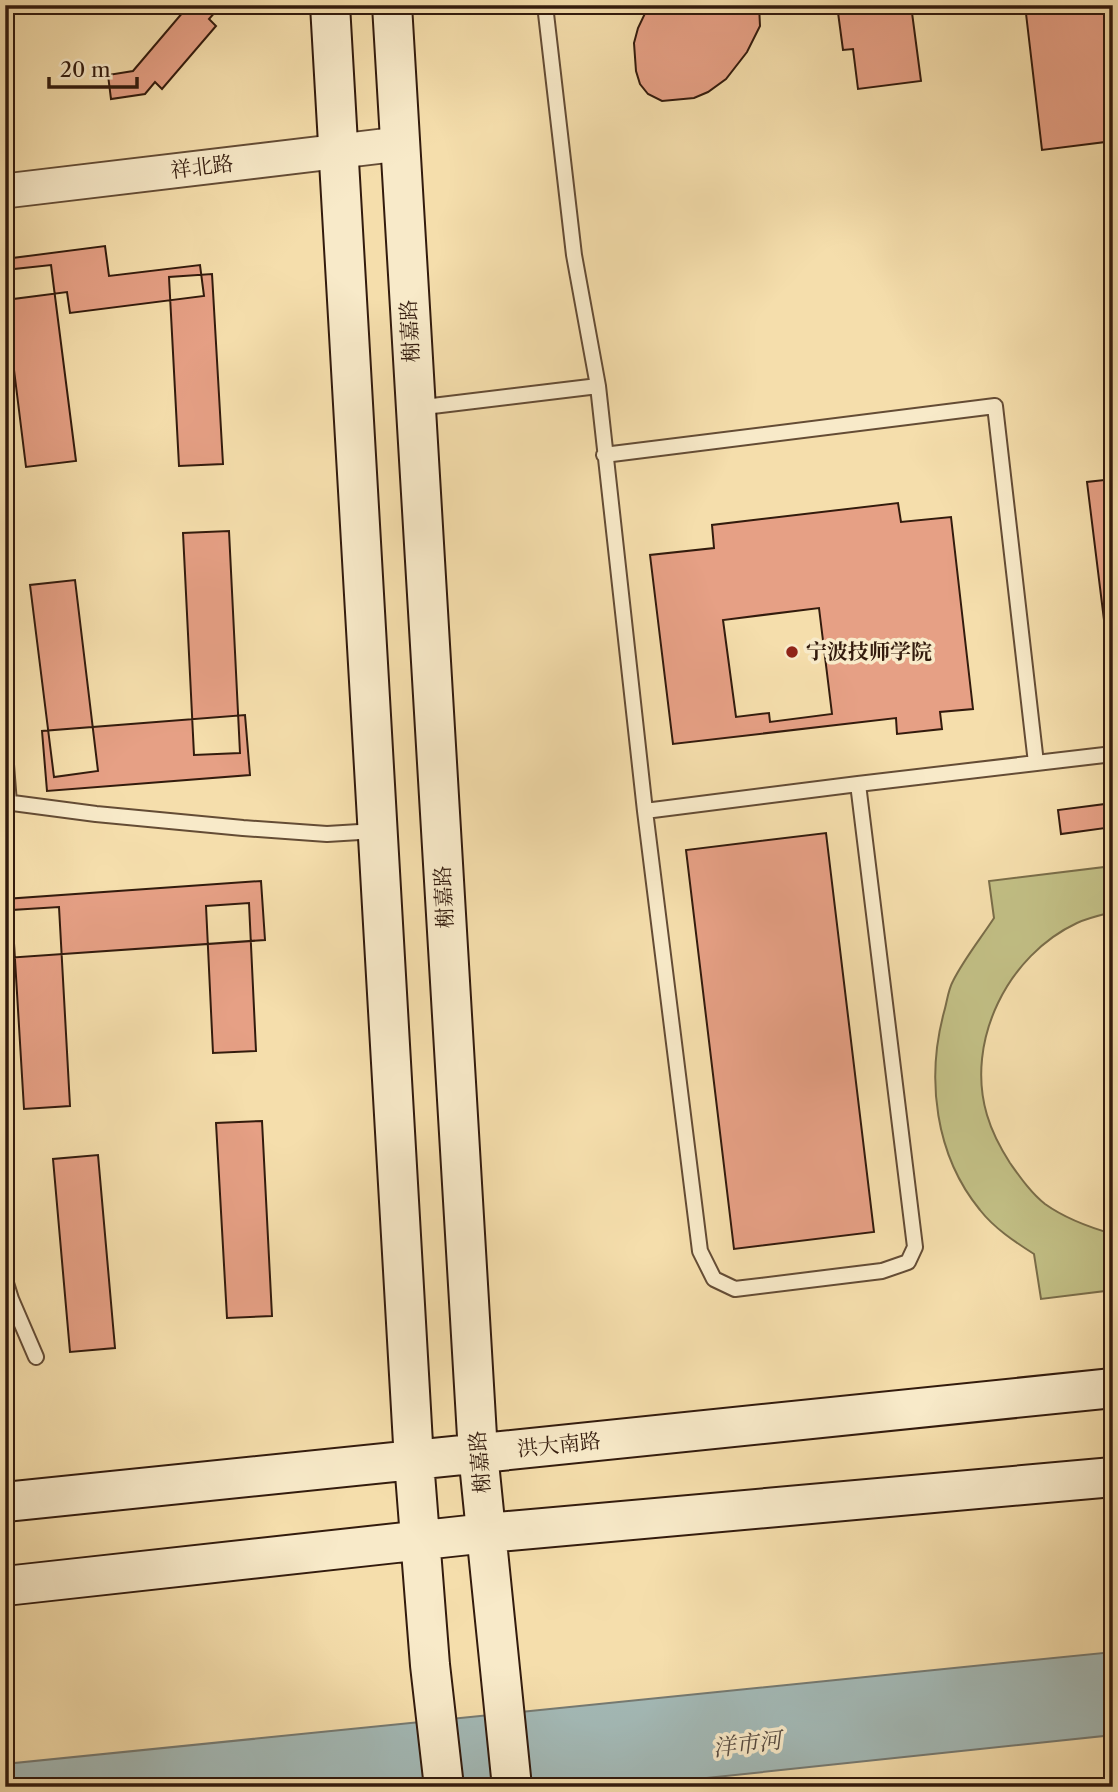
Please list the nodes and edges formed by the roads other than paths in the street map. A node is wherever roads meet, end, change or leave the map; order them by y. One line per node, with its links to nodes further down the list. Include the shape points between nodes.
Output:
1 (330, 5): 5 (main road)
2 (392, 5): 4 (main road, 榭嘉路)
3 (545, 5): 7 (lane, via 574,255)
4 (399, 144): 5 (street, 祥北路); 8 (main road, 榭嘉路)
5 (338, 151): 6 (street, 祥北路); 16 (main road)
6 (5, 191)
7 (598, 386): 8 (lane); 9 (lane)
8 (415, 409): 20 (main road, 榭嘉路)
9 (604, 454): 12 (lane, via 995,407); 15 (lane)
10 (5, 752): 14 (lane)
11 (1113, 754): 12 (lane)
12 (1036, 763): 13 (lane)
13 (858, 784): 15 (lane); 15 (lane, via 915,1247 908,1262 882,1271 736,1289 714,1279 700,1251)
14 (7, 802): 16 (lane, via 243,828 327,834)
15 (645, 810)
16 (378, 830): 21 (main road)
17 (5, 1280): 18 (lane)
18 (36, 1357)
19 (1113, 1388): 20 (main road, 洪大南路)
20 (478, 1453): 21 (main road, 洪大南路); 24 (main road, 榭嘉路)
21 (414, 1461): 23 (main road, 洪大南路); 25 (main road)
22 (1113, 1477): 24 (main road)
23 (5, 1502)
24 (486, 1533): 25 (main road); 28 (main road, 榭嘉路)
25 (421, 1541): 26 (main road); 27 (main road)
26 (5, 1586)
27 (444, 1787)
28 (512, 1787)

